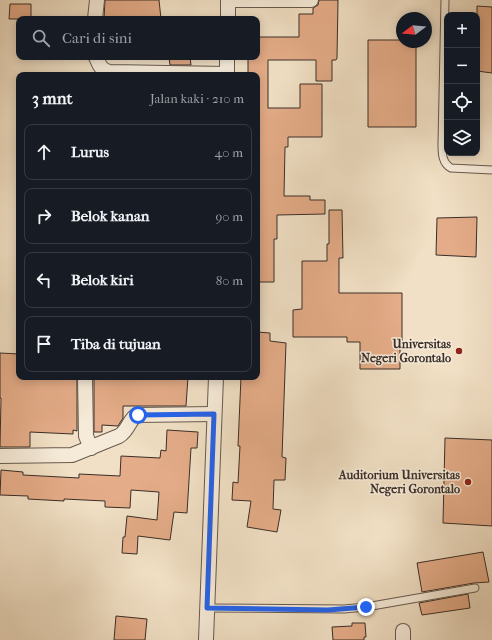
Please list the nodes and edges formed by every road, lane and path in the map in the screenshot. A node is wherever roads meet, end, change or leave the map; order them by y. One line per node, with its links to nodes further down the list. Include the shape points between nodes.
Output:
1 (97, 0): 5 (street)
2 (228, 0): 3 (street); 6 (street)
3 (311, 0)
4 (445, 0): 11 (lane, via 443,159 451,168)
5 (95, 16)
6 (228, 16)
7 (97, 60): 9 (street)
8 (227, 60): 10 (street)
9 (105, 72)
10 (227, 72)
11 (492, 170)
12 (85, 380): 15 (street, via 86,436)
13 (216, 380): 14 (street)
14 (214, 414): 15 (street, via 138,415 133,418 125,433); 18 (street)
15 (91, 448): 16 (street, via 72,455)
16 (0, 456)
17 (475, 588): 18 (lane, via 344,609)
18 (207, 608): 19 (street)
19 (206, 640)

